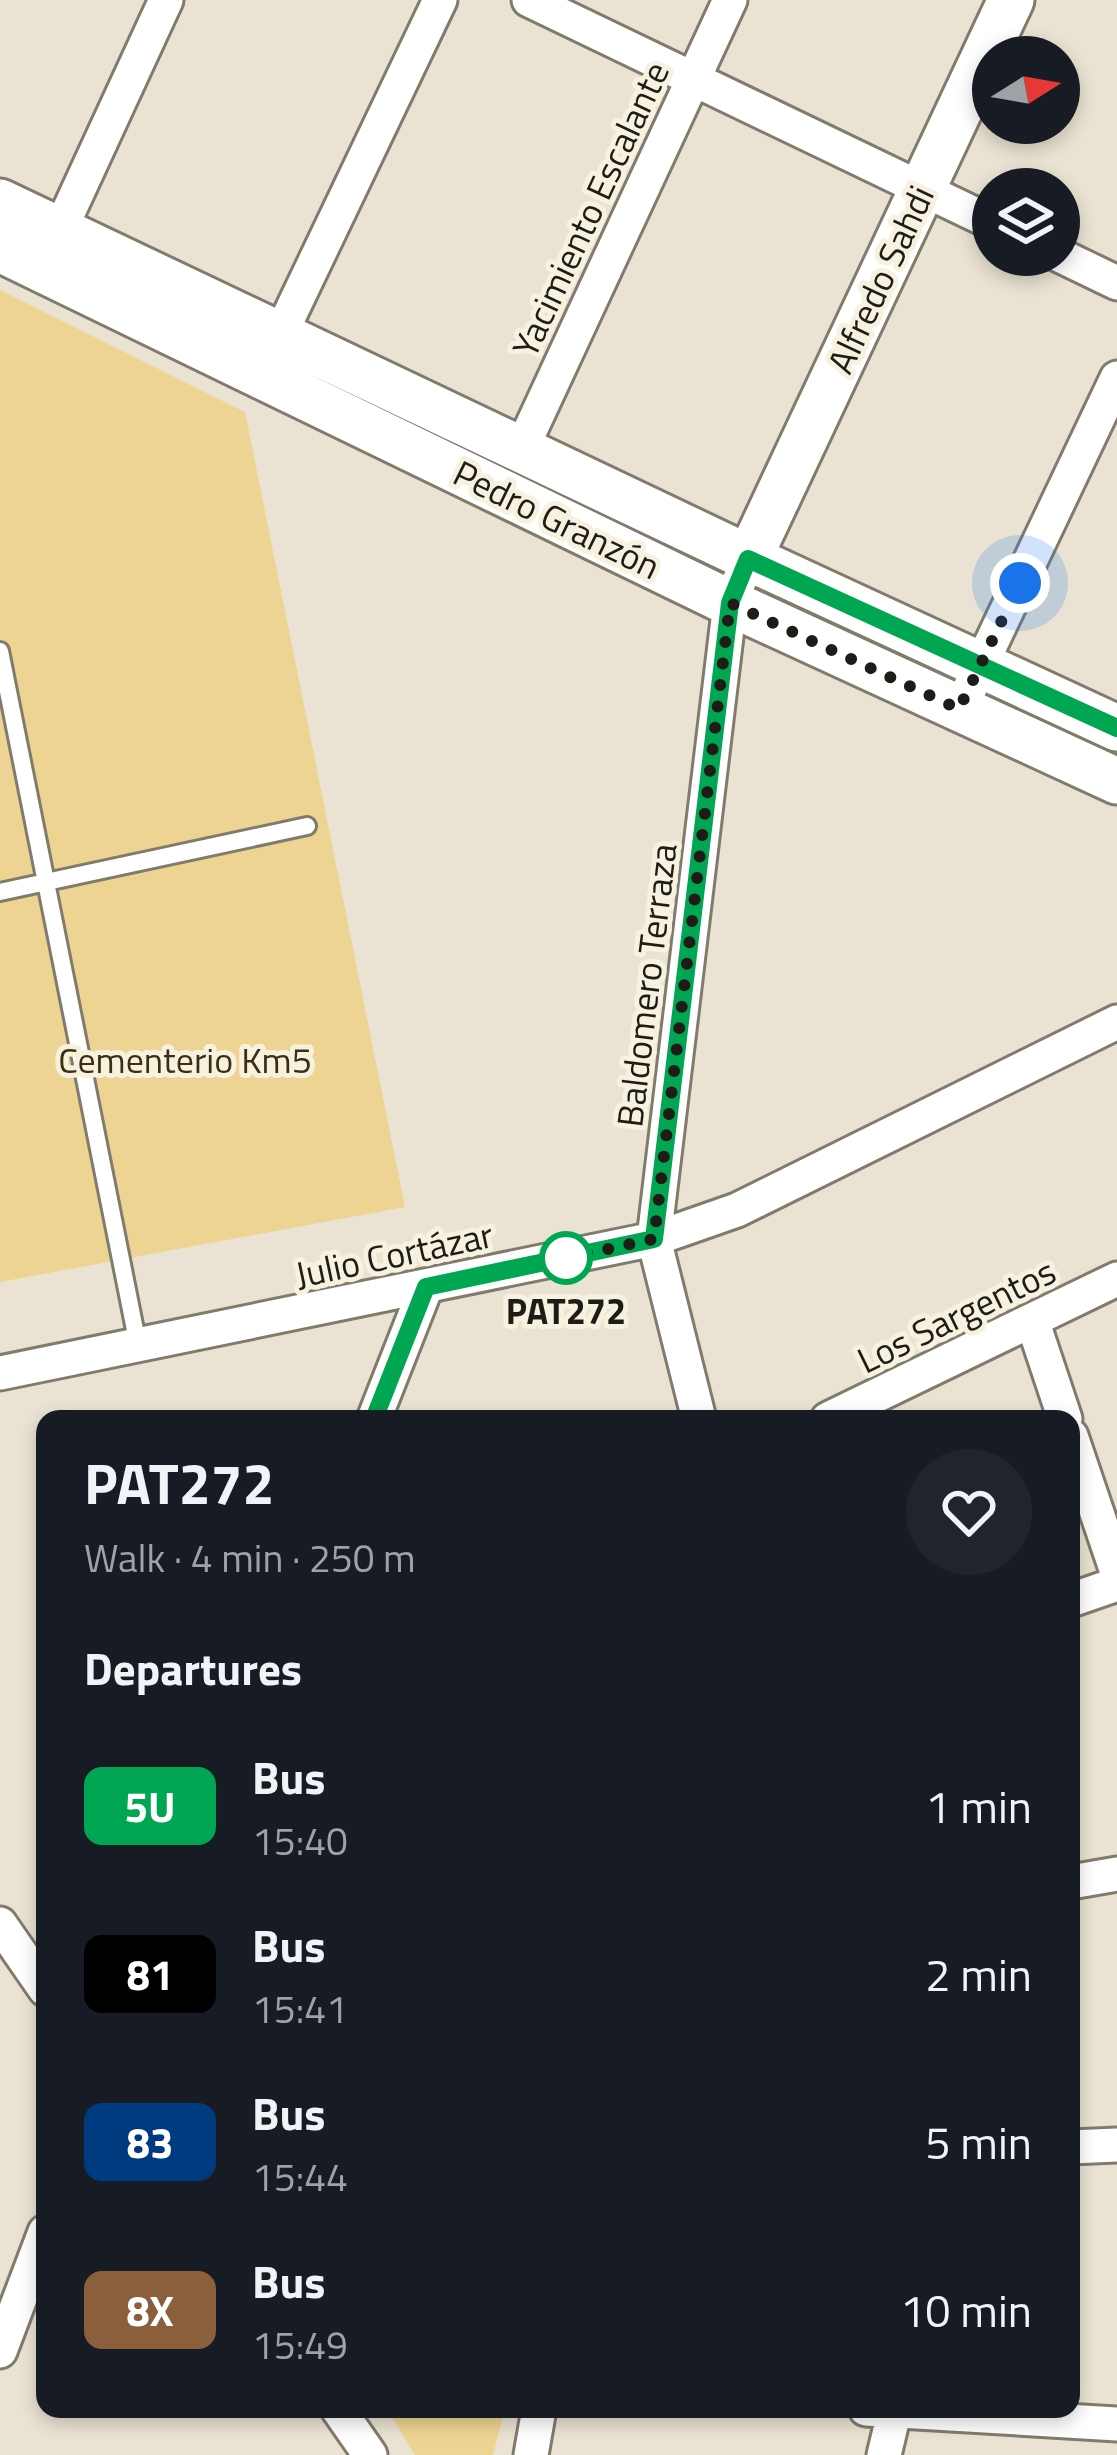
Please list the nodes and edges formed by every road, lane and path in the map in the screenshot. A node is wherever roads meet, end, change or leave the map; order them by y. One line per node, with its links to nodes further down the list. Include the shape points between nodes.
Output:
1 (166, 0): 10 (street)
2 (440, 0): 14 (street)
3 (529, 0): 6 (street)
4 (730, 0): 6 (street, Yacimiento Escalante)
5 (1011, 0): 7 (main road, Alfredo Sahdi)
6 (693, 79): 7 (street); 18 (street, Yacimiento Escalante)
7 (922, 189): 9 (street); 19 (main road, Alfredo Sahdi)
8 (0, 202): 10 (main road, Pedro Granzón)
9 (972, 213)
10 (60, 230): 14 (main road, Pedro Granzón)
11 (0, 249): 17 (main road, Pedro Granzón)
12 (1080, 265): 13 (street)
13 (1117, 283)
14 (280, 335): 16 (main road, Pedro Granzón)
15 (1117, 378): 22 (street)
16 (437, 410): 17 (lane); 18 (main road, Pedro Granzón)
17 (415, 450): 20 (main road, Pedro Granzón)
18 (521, 450): 19 (main road, Pedro Granzón)
19 (748, 559): 20 (street, Baldomero Terraza); 22 (main road, Pedro Granzón)
20 (730, 603): 23 (main road, Pedro Granzón); 30 (street, Baldomero Terraza)
21 (0, 651): 27 (lane)
22 (981, 665): 23 (street); 24 (main road, Pedro Granzón)
23 (959, 709): 25 (main road, Pedro Granzón)
24 (1117, 728)
25 (1117, 781)
26 (307, 826): 27 (lane)
27 (46, 883): 28 (lane); 34 (lane)
28 (0, 892)
29 (1117, 1022): 30 (street, Julio Cortázar, via 737,1210)
30 (654, 1239): 32 (street, Julio Cortázar); 37 (street, Baldomero Terraza)
31 (1117, 1279): 33 (street, Los Sargentos)
32 (426, 1287): 34 (street, Julio Cortázar); 36 (street)
33 (1033, 1323): 38 (street, Los Sargentos); 39 (street)
34 (138, 1345): 35 (street, Julio Cortázar)
35 (0, 1373)
36 (378, 1410)
37 (698, 1410)
38 (847, 1410)
39 (1062, 1410)
40 (1080, 1463): 41 (street)
41 (1117, 1572)
42 (1117, 1584): 43 (street)
43 (1080, 1597)
44 (1117, 1874): 45 (street)
45 (1080, 1880)
46 (0, 1924): 47 (street)
47 (36, 1976)
48 (1117, 2145): 49 (street)
49 (1080, 2147)
50 (36, 2256): 51 (street)
51 (0, 2351)
52 (344, 2418): 57 (street)
53 (537, 2418): 58 (street)
54 (885, 2418): 59 (street)
55 (1018, 2418): 56 (street)
56 (1117, 2424)
57 (370, 2455)
58 (531, 2455)
59 (884, 2455)

